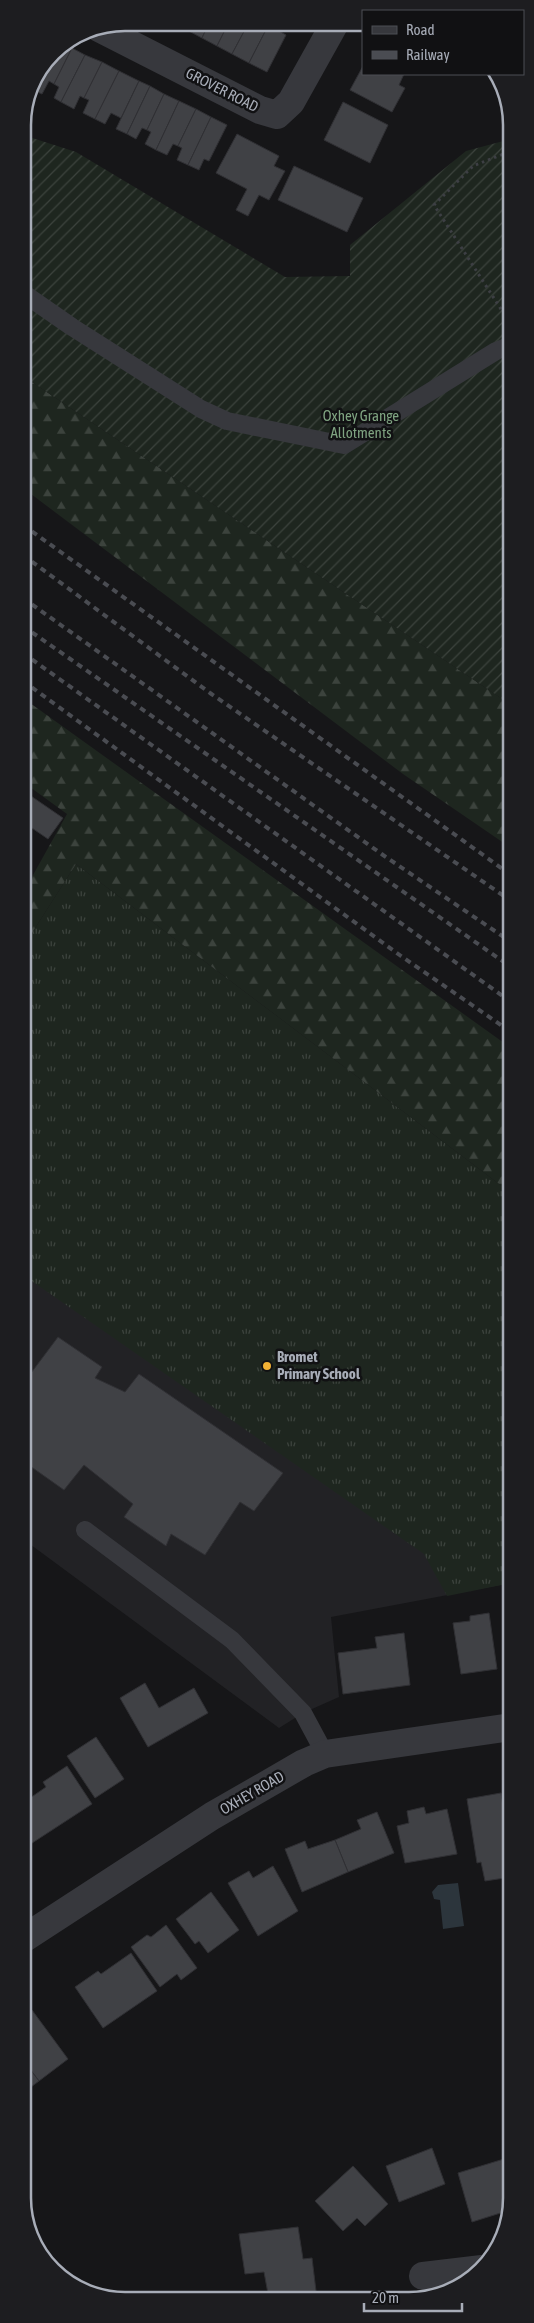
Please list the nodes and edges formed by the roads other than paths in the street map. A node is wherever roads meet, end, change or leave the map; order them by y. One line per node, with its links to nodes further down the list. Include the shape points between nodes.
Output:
1 (331, 31): 2 (street, GROVER ROAD, via 291,102 277,115 260,110)
2 (108, 33)
3 (31, 299): 4 (lane, via 201,408 227,420 344,445)
4 (503, 349)
5 (85, 1530): 7 (lane, via 232,1640 303,1713)
6 (503, 1728): 7 (street, OXHEY ROAD)
7 (325, 1754): 8 (street, OXHEY ROAD, via 212,1816)
8 (31, 1933)
9 (467, 2271): 10 (street)
10 (423, 2276)

